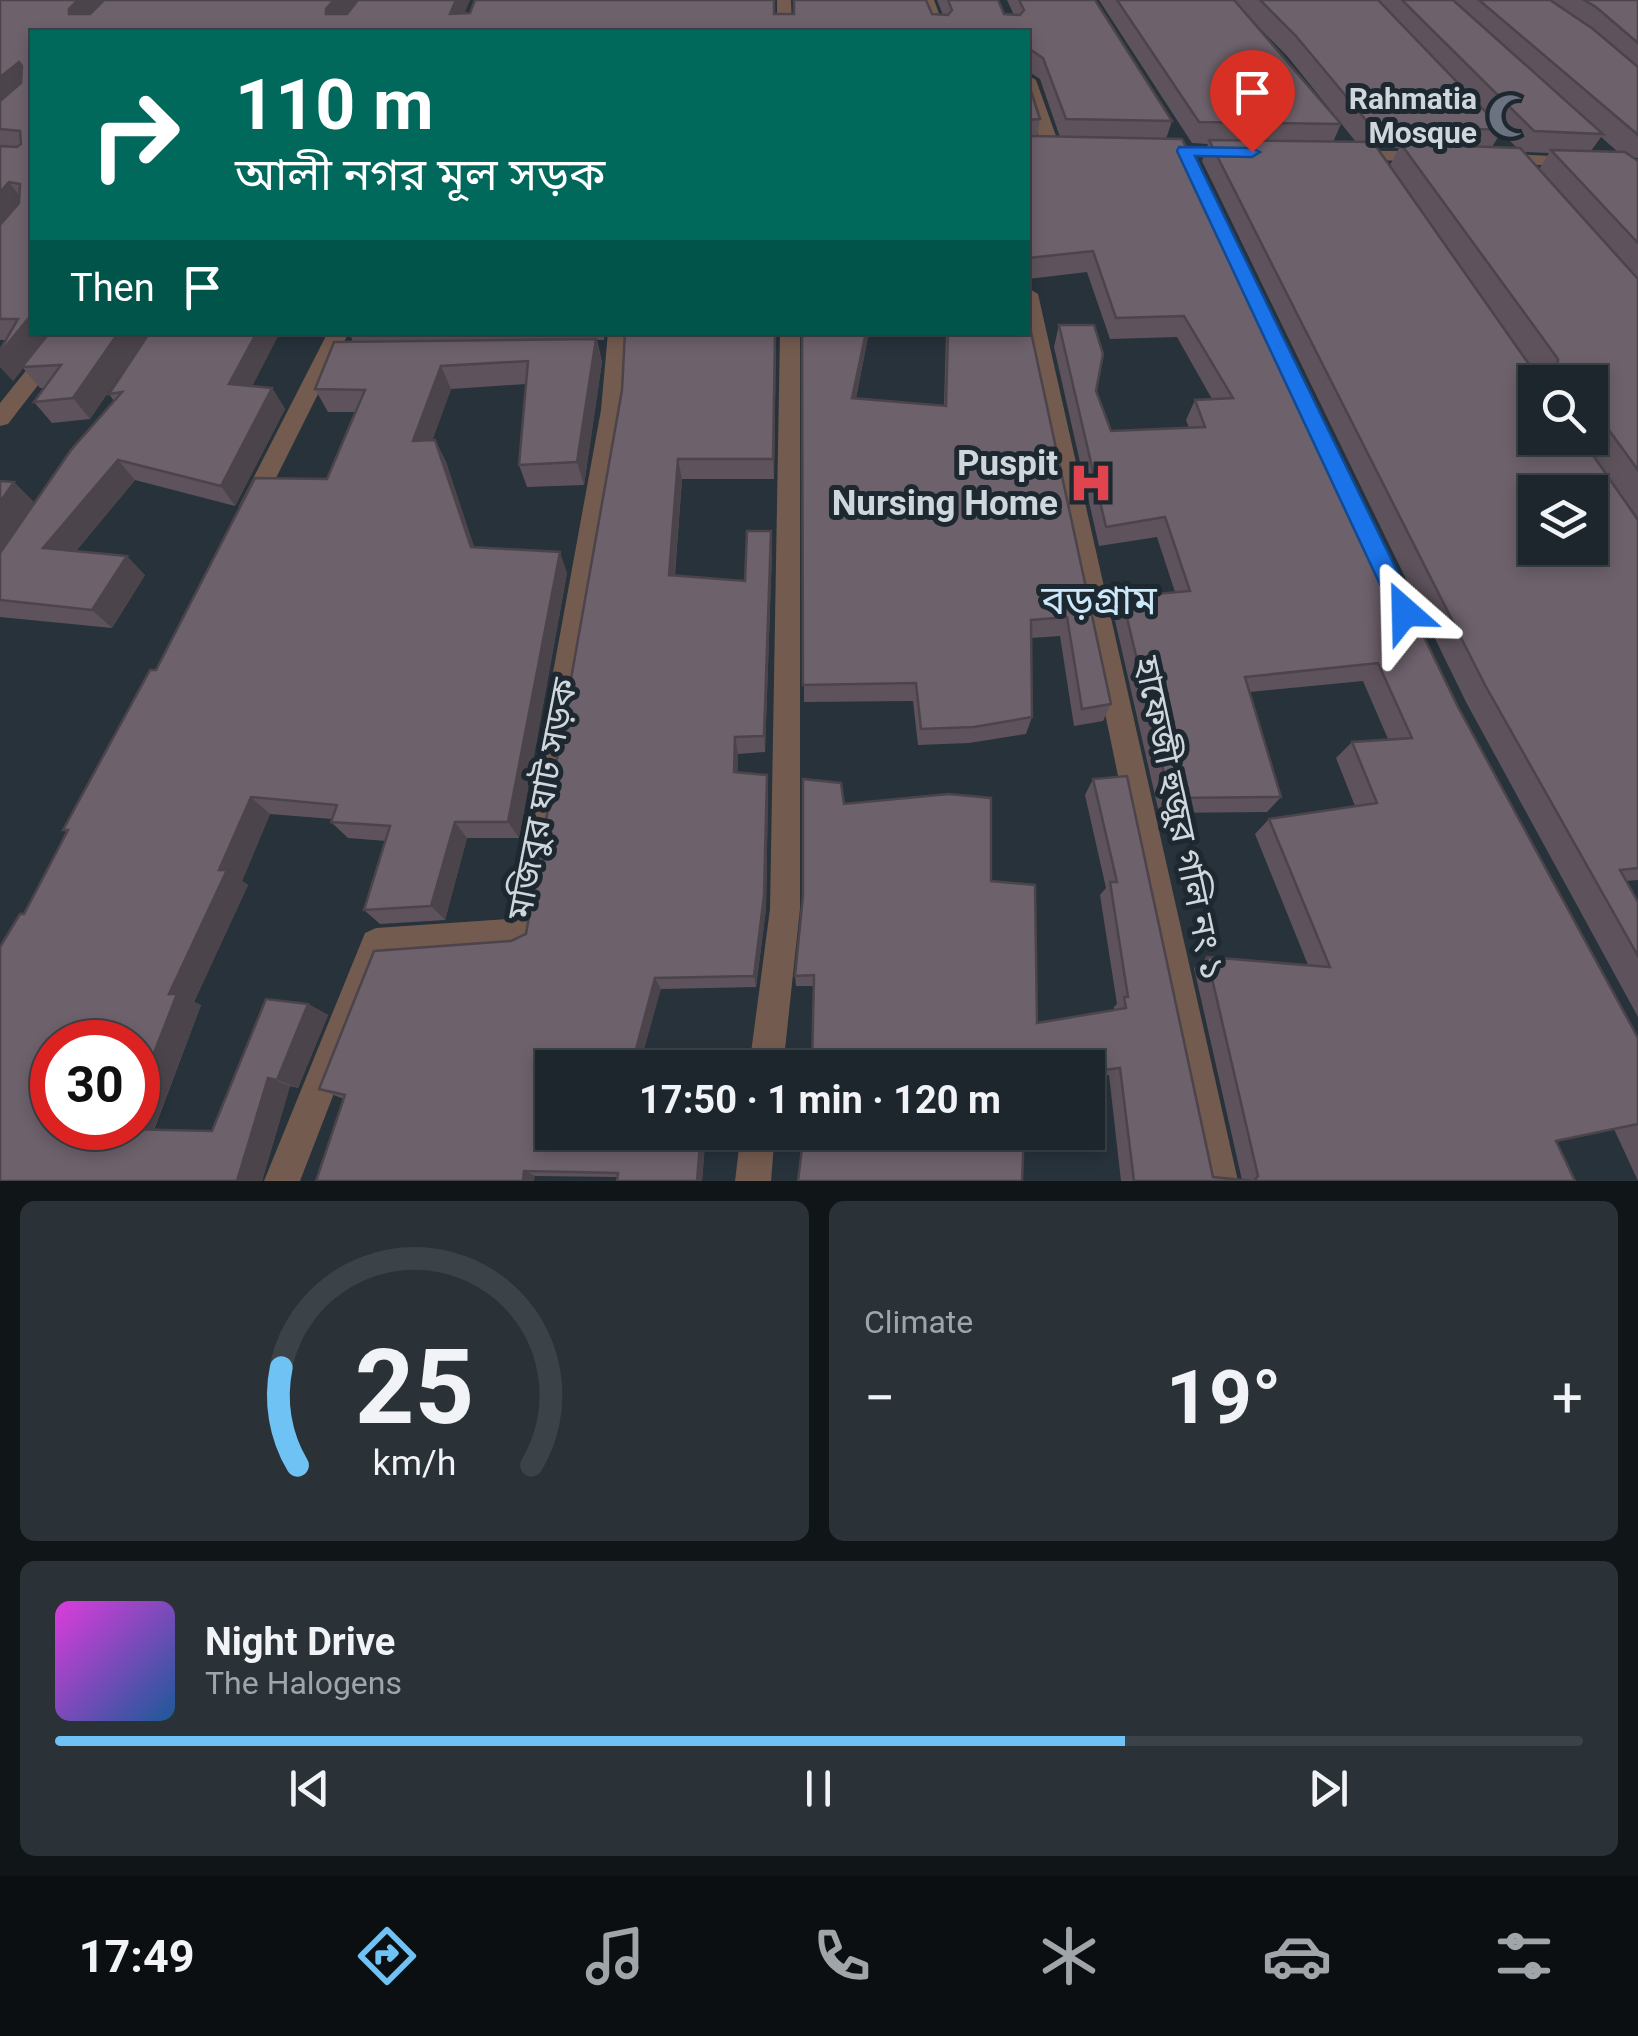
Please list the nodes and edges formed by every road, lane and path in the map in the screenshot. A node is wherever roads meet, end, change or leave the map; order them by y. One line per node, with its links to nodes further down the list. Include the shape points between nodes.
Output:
1 (784, 0): 3 (street)
2 (927, 0): 4 (street)
3 (784, 30)
4 (938, 30)
5 (1030, 84): 9 (street, via 1061,150)
6 (1492, 134): 15 (street)
7 (1179, 142): 10 (street); 11 (street); 18 (street)
8 (1588, 142): 16 (street)
9 (1030, 149)
10 (1128, 150)
11 (1259, 153)
12 (1356, 155): 13 (street)
13 (1442, 157)
14 (1479, 158): 15 (street)
15 (1515, 159): 16 (street); 20 (street)
16 (1615, 164): 17 (street); 19 (street)
17 (1638, 166)
18 (1201, 185)
19 (1638, 185)
20 (1540, 187)
21 (1030, 303): 32 (street, হাফেজী হুজুর গলি নং ১)
22 (67, 335): 26 (street)
23 (790, 335): 28 (street, via 785,908)
24 (611, 345): 30 (street, মজিবুর ঘাট সড়ক, via 612,410 521,934 376,944)
25 (339, 347): 27 (street)
26 (0, 418)
27 (238, 531)
28 (768, 1050)
29 (756, 1150): 31 (street)
30 (282, 1181)
31 (752, 1181)
32 (1220, 1181)

